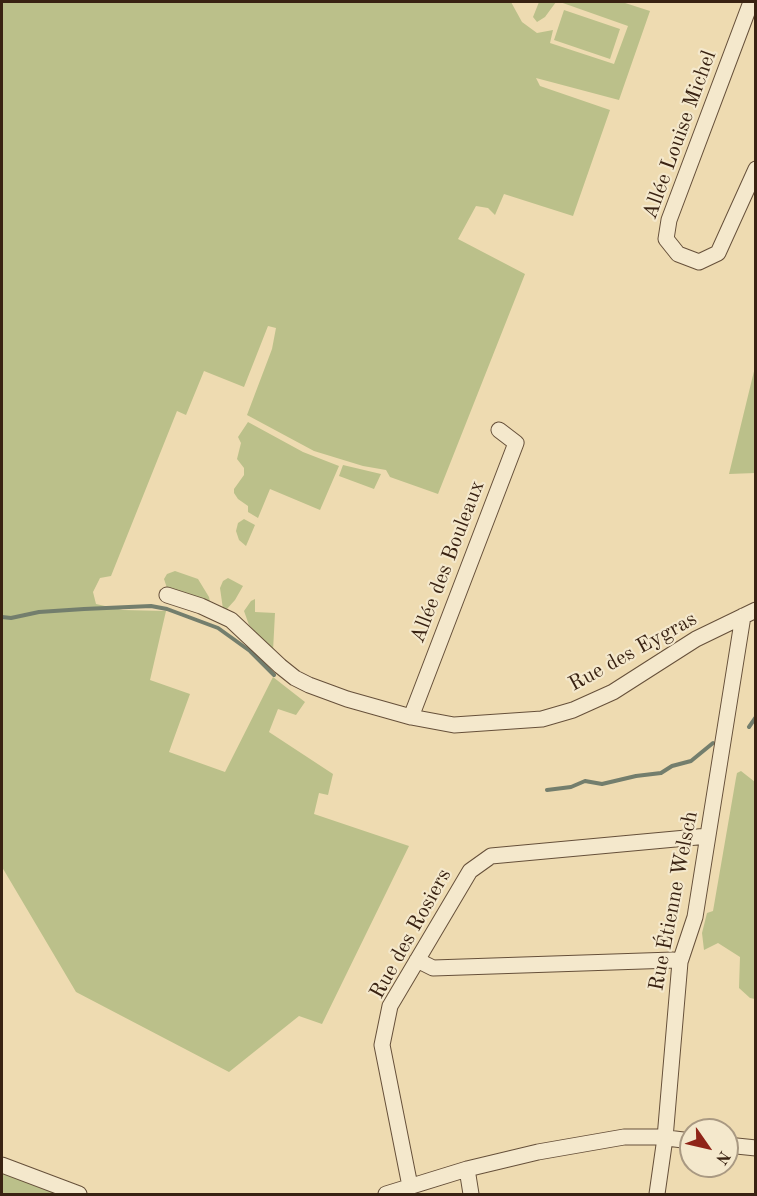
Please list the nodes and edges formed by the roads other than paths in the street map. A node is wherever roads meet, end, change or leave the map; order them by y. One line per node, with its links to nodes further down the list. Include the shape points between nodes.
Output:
1 (751, 2): 2 (street, Allée Louise Michel, via 669,220 666,239 678,254 699,262 718,253)
2 (756, 169)
3 (499, 430): 6 (street, Allée des Bouleaux, via 516,443)
4 (167, 594): 6 (street, Rue des Eygras, via 231,620 280,666 309,685)
5 (749, 613): 6 (street, Rue des Eygras, via 696,639 613,692 573,710 542,719 454,725); 7 (street, Rue Étienne Welsch)
6 (411, 717)
7 (708, 836): 8 (street, Rue des Rosiers, via 491,856 470,872); 9 (street, Rue Étienne Welsch, via 695,917)
8 (417, 960): 9 (street, via 433,968); 16 (street, Rue des Rosiers, via 390,1006 382,1045)
9 (680, 962): 10 (street, Rue Étienne Welsch)
10 (665, 1137): 11 (street); 15 (street, via 624,1137); 20 (street, Rue Étienne Welsch)
11 (679, 1139)
12 (739, 1146): 13 (street)
13 (756, 1148)
14 (2, 1165): 17 (street)
15 (466, 1169): 16 (street); 19 (street)
16 (410, 1186): 18 (street)
17 (79, 1194)
18 (386, 1194)
19 (471, 1194)
20 (657, 1194)

